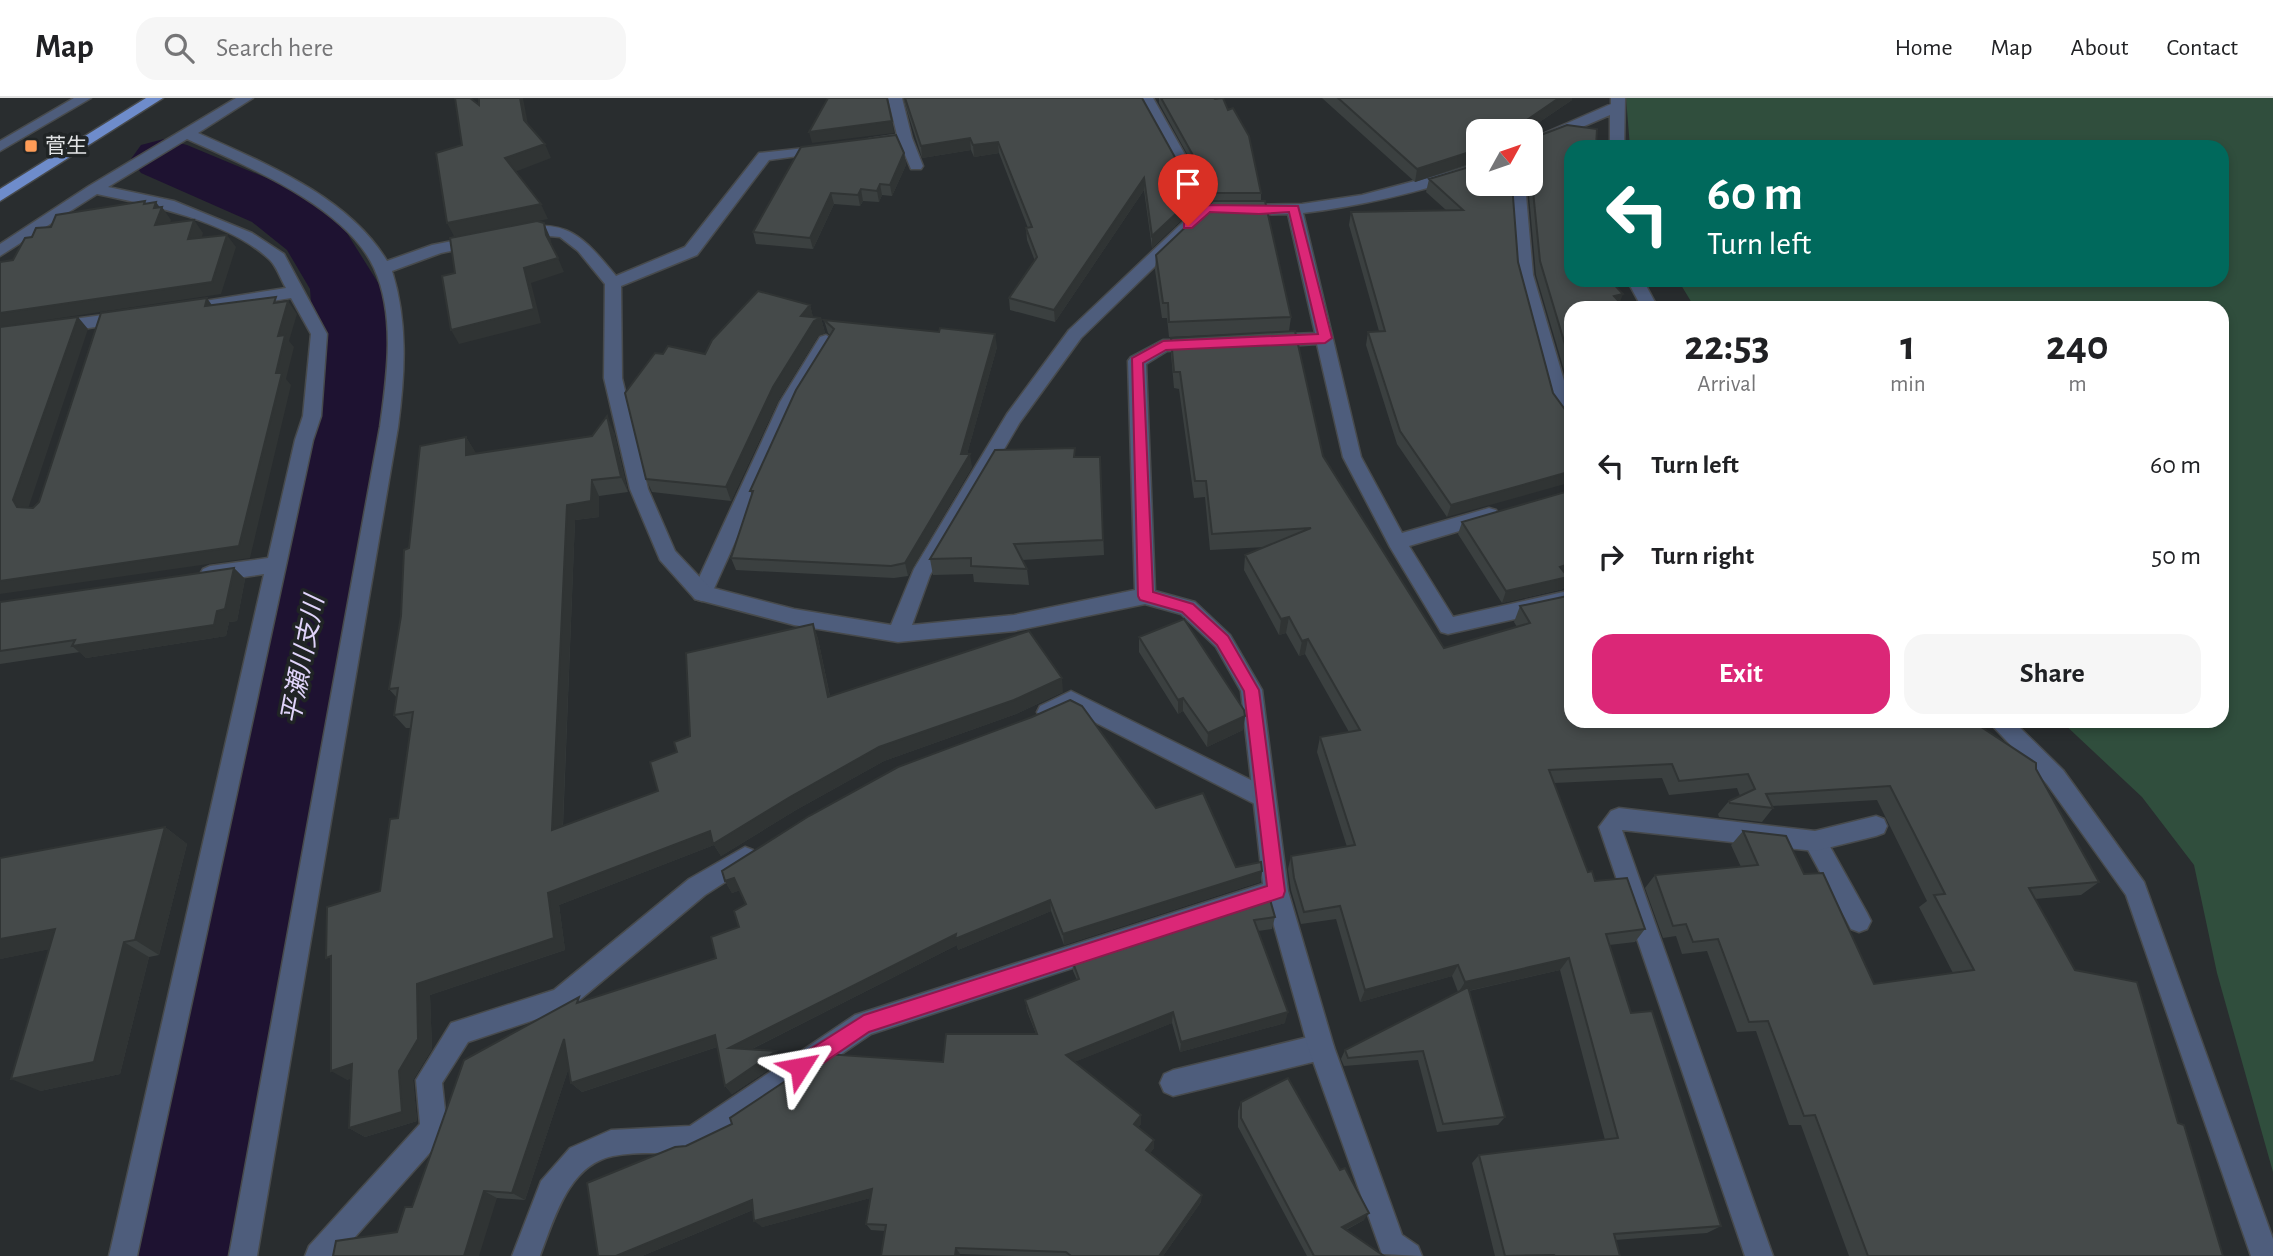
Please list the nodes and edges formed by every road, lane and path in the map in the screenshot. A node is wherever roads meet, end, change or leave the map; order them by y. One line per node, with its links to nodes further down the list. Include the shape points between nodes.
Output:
1 (84, 98): 11 (street)
2 (156, 98): 15 (main road)
3 (246, 98): 7 (street)
4 (895, 98): 8 (street)
5 (1146, 98): 17 (street)
6 (1617, 102): 9 (street); 10 (street)
7 (185, 133): 14 (street); 20 (street, via 256,165 313,199 363,237)
8 (905, 138): 12 (street); 21 (street, via 764,156 691,251)
9 (1544, 138)
10 (1617, 140)
11 (4, 142)
12 (916, 166)
13 (1466, 172): 18 (street, via 1407,192)
14 (94, 188): 19 (street); 22 (street, via 169,204 246,236 278,258)
15 (0, 196)
16 (1518, 196): 30 (street, via 1525,275)
17 (1207, 208): 18 (street); 38 (street, via 1075,334 1013,418 921,574)
18 (1294, 208): 26 (street)
19 (0, 251)
20 (383, 268): 21 (street, via 438,249 544,228 573,235); 50 (street, via 393,313 397,367 389,427)
21 (613, 283): 35 (street, via 612,378 639,489 667,555)
22 (297, 292): 23 (street); 33 (street, via 319,334 312,416)
23 (167, 311)
24 (141, 315): 25 (street, via 100,328)
25 (40, 329)
26 (1325, 338): 28 (street); 32 (street, via 1352,457)
27 (826, 341): 35 (street, via 789,402)
28 (1258, 341)
29 (1217, 343): 36 (street, via 1163,346 1137,361)
30 (1564, 411)
31 (1504, 511): 32 (street)
32 (1397, 542): 37 (street, via 1448,626)
33 (278, 564): 34 (street); 49 (street)
34 (185, 578)
35 (702, 593): 38 (street, via 794,617)
36 (1145, 596): 38 (street, via 1014,623); 41 (street, via 1188,608 1223,641 1251,690)
37 (1564, 600)
38 (898, 634)
39 (1025, 722): 41 (street, via 1072,700)
40 (2006, 728): 55 (street, via 2056,777 2136,890)
41 (1263, 797): 45 (street)
42 (1876, 825): 43 (street)
43 (1815, 841): 46 (street); 54 (street, via 1619,818 1610,827)
44 (762, 846): 51 (street, via 697,887 561,1000 460,1032 429,1080 434,1129)
45 (1276, 891): 47 (street); 52 (street, via 864,1024 694,1139 611,1143 579,1157 551,1191)
46 (1859, 921)
47 (1321, 1047): 48 (street); 53 (street, via 1392,1244)
48 (1173, 1083)
49 (123, 1256)
50 (243, 1256)
51 (319, 1256)
52 (526, 1256)
53 (1408, 1256)
54 (1759, 1256)
55 (2264, 1256)

